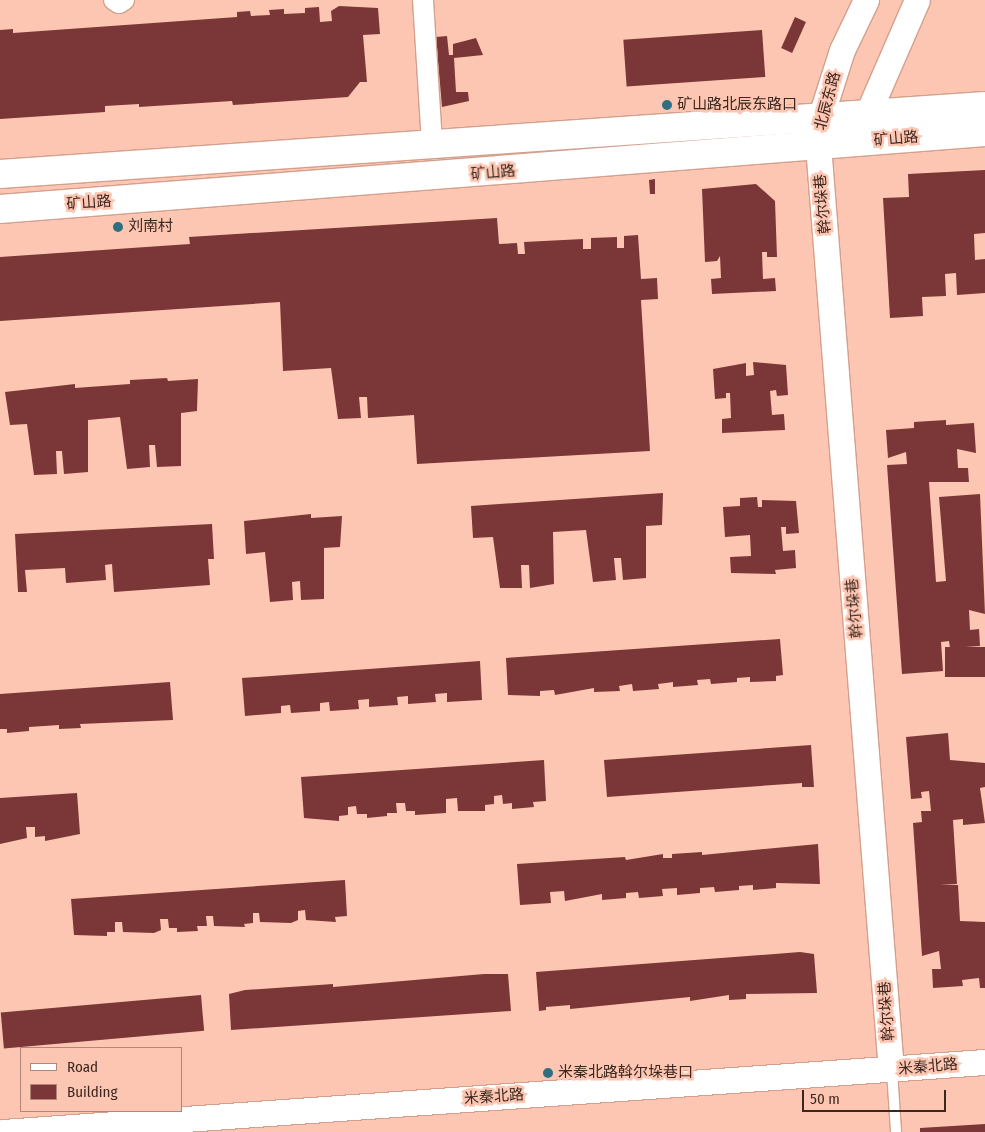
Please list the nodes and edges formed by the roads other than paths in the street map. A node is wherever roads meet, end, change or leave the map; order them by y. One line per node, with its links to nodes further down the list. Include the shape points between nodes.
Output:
1 (114, 0): 2 (street, via 119,3)
2 (124, 0)
3 (423, 0): 10 (street)
4 (866, 0): 8 (street, 北辰东路, via 842,50)
5 (917, 0): 7 (street)
6 (985, 106): 7 (main road, 矿山路)
7 (867, 115): 8 (main road, 矿山路)
8 (819, 132): 9 (main road, 矿山路); 10 (main road, 矿山路); 12 (main road, 矿山路); 14 (street, 幹尔垛巷)
9 (985, 132)
10 (432, 145): 11 (main road, 矿山路)
11 (0, 174)
12 (0, 209)
13 (985, 1062): 14 (street, 米秦北路)
14 (892, 1070): 15 (street, 米秦北路); 17 (lane)
15 (230, 1124): 16 (street, 米秦北路)
16 (2, 1132)
17 (896, 1132)

